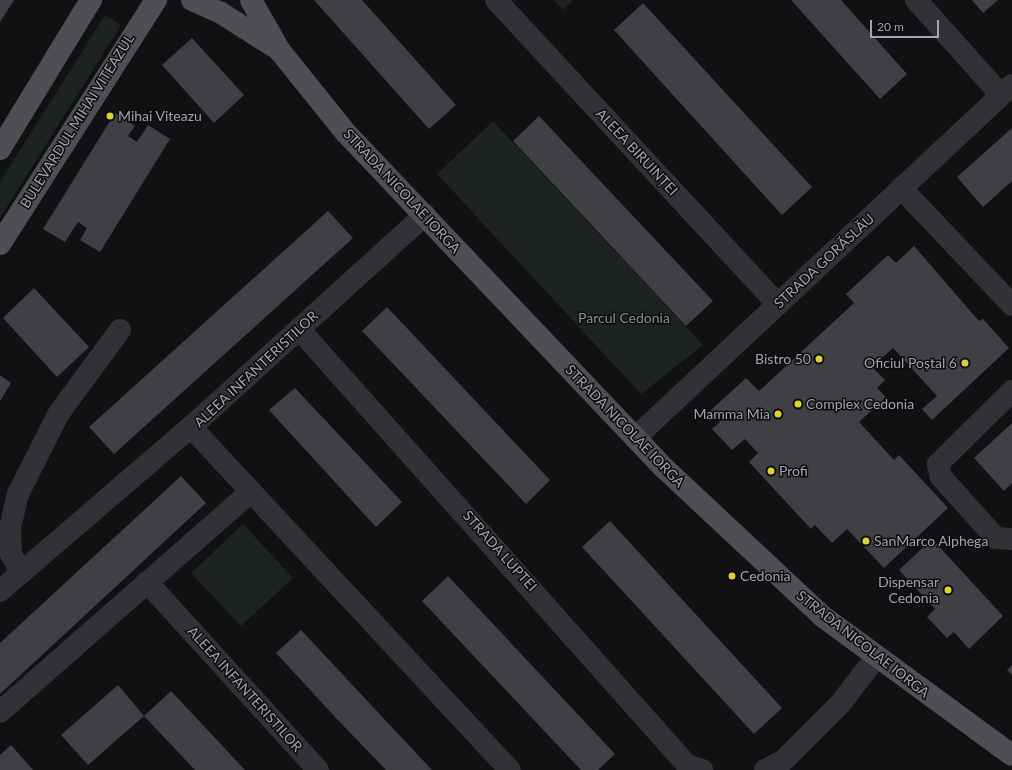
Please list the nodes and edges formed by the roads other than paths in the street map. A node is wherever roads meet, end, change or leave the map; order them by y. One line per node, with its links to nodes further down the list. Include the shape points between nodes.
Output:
1 (91, 0): 9 (main road)
2 (156, 0): 12 (main road, BULEVARDUL MIHAI VITEAZUL)
3 (192, 0): 7 (main road, STRADA NICOLAE IORGA, via 221,13)
4 (251, 0): 7 (main road, STRADA NICOLAE IORGA)
5 (496, 0): 13 (street, ALEEA BIRUINȚEI)
6 (916, 0): 8 (street)
7 (280, 51): 11 (main road, STRADA NICOLAE IORGA, via 346,132)
8 (1006, 90): 10 (street, STRADA GORĂSLĂU)
9 (0, 149)
10 (901, 188): 13 (street, STRADA GORĂSLĂU); 14 (street)
11 (425, 215): 15 (street, ALEEA INFANTERISTILOR); 19 (main road, STRADA NICOLAE IORGA)
12 (0, 244)
13 (778, 304): 19 (street, STRADA GORĂSLĂU)
14 (1012, 305)
15 (299, 329): 18 (street, ALEEA INFANTERISTILOR); 28 (street, STRADA LUPTEI)
16 (120, 330): 22 (street, via 59,414 18,494 10,528 11,554)
17 (1012, 391): 21 (street, via 945,453 938,464 941,477 996,538)
18 (191, 427): 20 (street, ALEEA INFANTERISTILOR); 22 (street)
19 (635, 438): 25 (main road, STRADA NICOLAE IORGA, via 805,602)
20 (249, 493): 23 (street); 30 (street, ALEEA INFANTERISTILOR)
21 (1012, 539)
22 (21, 573): 24 (street)
23 (147, 582): 26 (street); 29 (street, ALEEA INFANTERISTILOR)
24 (0, 591)
25 (876, 657): 27 (main road, STRADA NICOLAE IORGA); 31 (street, via 840,704 782,761)
26 (0, 712)
27 (1012, 755)
28 (689, 768)
29 (318, 770)
30 (510, 770)
31 (765, 770)

